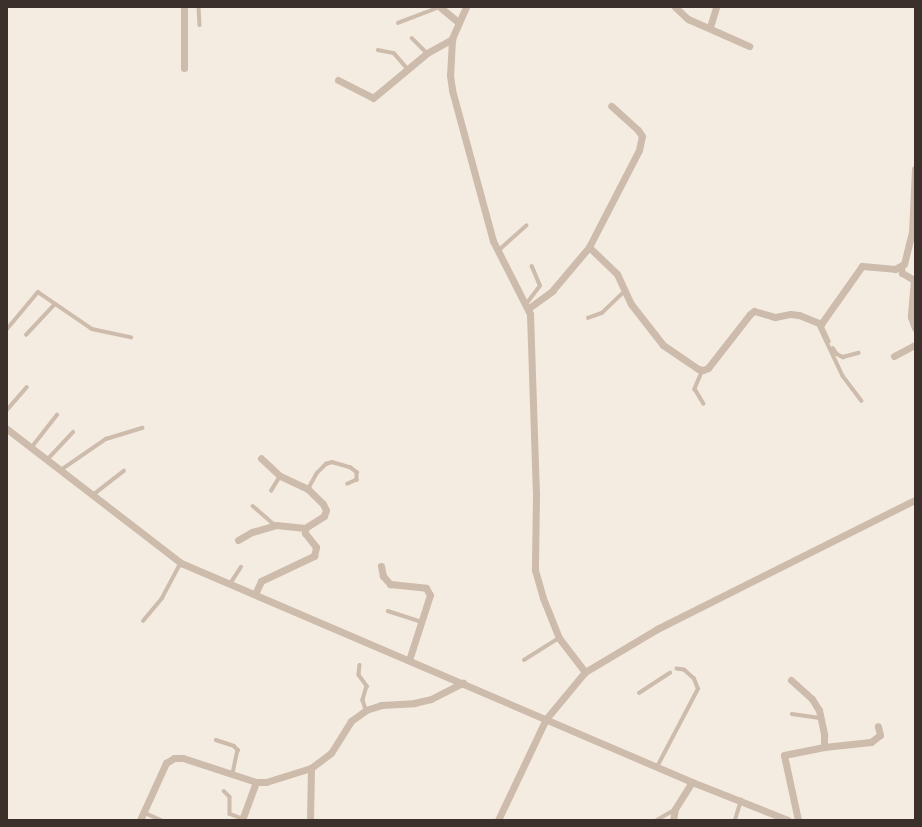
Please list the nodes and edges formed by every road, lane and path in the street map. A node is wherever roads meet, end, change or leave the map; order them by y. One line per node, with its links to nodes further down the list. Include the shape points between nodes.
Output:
1 (184, 7): 16 (street)
2 (199, 7): 9 (lane)
3 (440, 7): 7 (street); 8 (lane)
4 (466, 7): 7 (street)
5 (675, 7): 10 (street, via 688,18)
6 (716, 7): 10 (street)
7 (458, 22): 12 (street)
8 (398, 23)
9 (200, 25)
10 (710, 27): 13 (street)
11 (412, 38): 15 (lane)
12 (452, 39): 15 (street); 23 (street, via 452,90 485,213)
13 (749, 46)
14 (378, 50): 17 (lane, via 394,53)
15 (427, 53): 17 (street)
16 (184, 68)
17 (408, 69): 18 (street, via 372,98)
18 (338, 80)
19 (610, 106): 22 (street, via 638,130 641,142 633,164)
20 (915, 169): 25 (street, via 911,242 904,264)
21 (526, 226): 23 (lane)
22 (589, 247): 26 (street, via 617,274); 28 (street, via 552,291)
23 (498, 250): 28 (street)
24 (532, 267): 28 (lane, via 540,286)
25 (900, 268): 30 (street, via 862,266); 31 (street, via 902,273 914,280 911,318)
26 (625, 290): 29 (lane, via 602,313); 38 (street, via 631,304 663,345)
27 (55, 304): 32 (lane, via 38,292); 33 (lane); 34 (lane, via 92,329)
28 (528, 306): 70 (street, via 536,494 534,554 543,598)
29 (588, 318)
30 (820, 324): 36 (lane, via 837,354 846,357); 38 (street, via 799,315 775,317 754,311 708,368); 40 (lane, via 843,376)
31 (915, 328)
32 (7, 329)
33 (26, 335)
34 (131, 337)
35 (915, 345): 37 (street)
36 (858, 353)
37 (894, 356)
38 (703, 370): 41 (lane, via 695,389)
39 (27, 387): 42 (lane)
40 (862, 401)
41 (704, 404)
42 (7, 410)
43 (57, 415): 47 (lane)
44 (142, 428): 50 (lane, via 106,439)
45 (7, 429): 47 (street)
46 (73, 432): 49 (lane)
47 (30, 448): 49 (street)
48 (261, 458): 52 (street)
49 (46, 461): 50 (street)
50 (60, 471): 56 (street)
51 (124, 471): 56 (lane)
52 (280, 476): 54 (street); 55 (lane)
53 (348, 484): 54 (lane, via 357,480 357,472 350,466 332,462 317,473)
54 (308, 489): 60 (street, via 326,510 324,516)
55 (271, 491)
56 (92, 496): 62 (street)
57 (915, 500): 75 (street, via 657,629)
58 (253, 506): 59 (lane)
59 (276, 525): 60 (street); 61 (street, via 252,532)
60 (305, 528): 66 (street, via 305,533 316,547 314,556 261,581)
61 (238, 540)
62 (181, 563): 65 (street); 68 (lane, via 162,598)
63 (241, 566): 65 (lane)
64 (381, 566): 69 (street, via 383,576 390,584 421,586 428,590 430,599)
65 (230, 584): 66 (street)
66 (255, 594): 71 (street)
67 (388, 611): 69 (lane)
68 (143, 621)
69 (422, 622): 71 (street)
70 (559, 638): 72 (lane); 75 (street)
71 (409, 660): 78 (street)
72 (524, 660)
73 (360, 665): 80 (lane, via 359,675 367,686 363,700)
74 (676, 669): 87 (lane, via 684,670 694,679 698,689)
75 (585, 672): 82 (street)
76 (670, 673): 79 (lane)
77 (791, 680): 83 (street, via 812,699)
78 (463, 683): 80 (street, via 431,699 414,703 381,704); 82 (street)
79 (639, 693)
80 (366, 710): 88 (street, via 352,721 331,753)
81 (792, 714): 83 (lane)
82 (546, 719): 87 (street); 100 (street)
83 (821, 719): 86 (street)
84 (878, 726): 86 (street, via 880,736 871,742)
85 (216, 740): 89 (lane, via 238,750)
86 (824, 747): 105 (street, via 784,755)
87 (657, 767): 91 (street)
88 (311, 768): 90 (street, via 266,782); 99 (street)
89 (233, 774): 90 (street); 95 (street, via 183,758 174,758 166,763)
90 (256, 782): 96 (street)
91 (692, 782): 93 (street); 94 (street)
92 (224, 791): 96 (lane, via 230,797 230,814)
93 (741, 800): 103 (lane); 104 (street)
94 (675, 809): 101 (lane); 102 (street)
95 (143, 812): 97 (street); 98 (lane)
96 (243, 819)
97 (140, 820)
98 (161, 820)
99 (310, 820)
100 (498, 820)
101 (657, 820)
102 (673, 820)
103 (735, 820)
104 (788, 820)
105 (798, 820)

